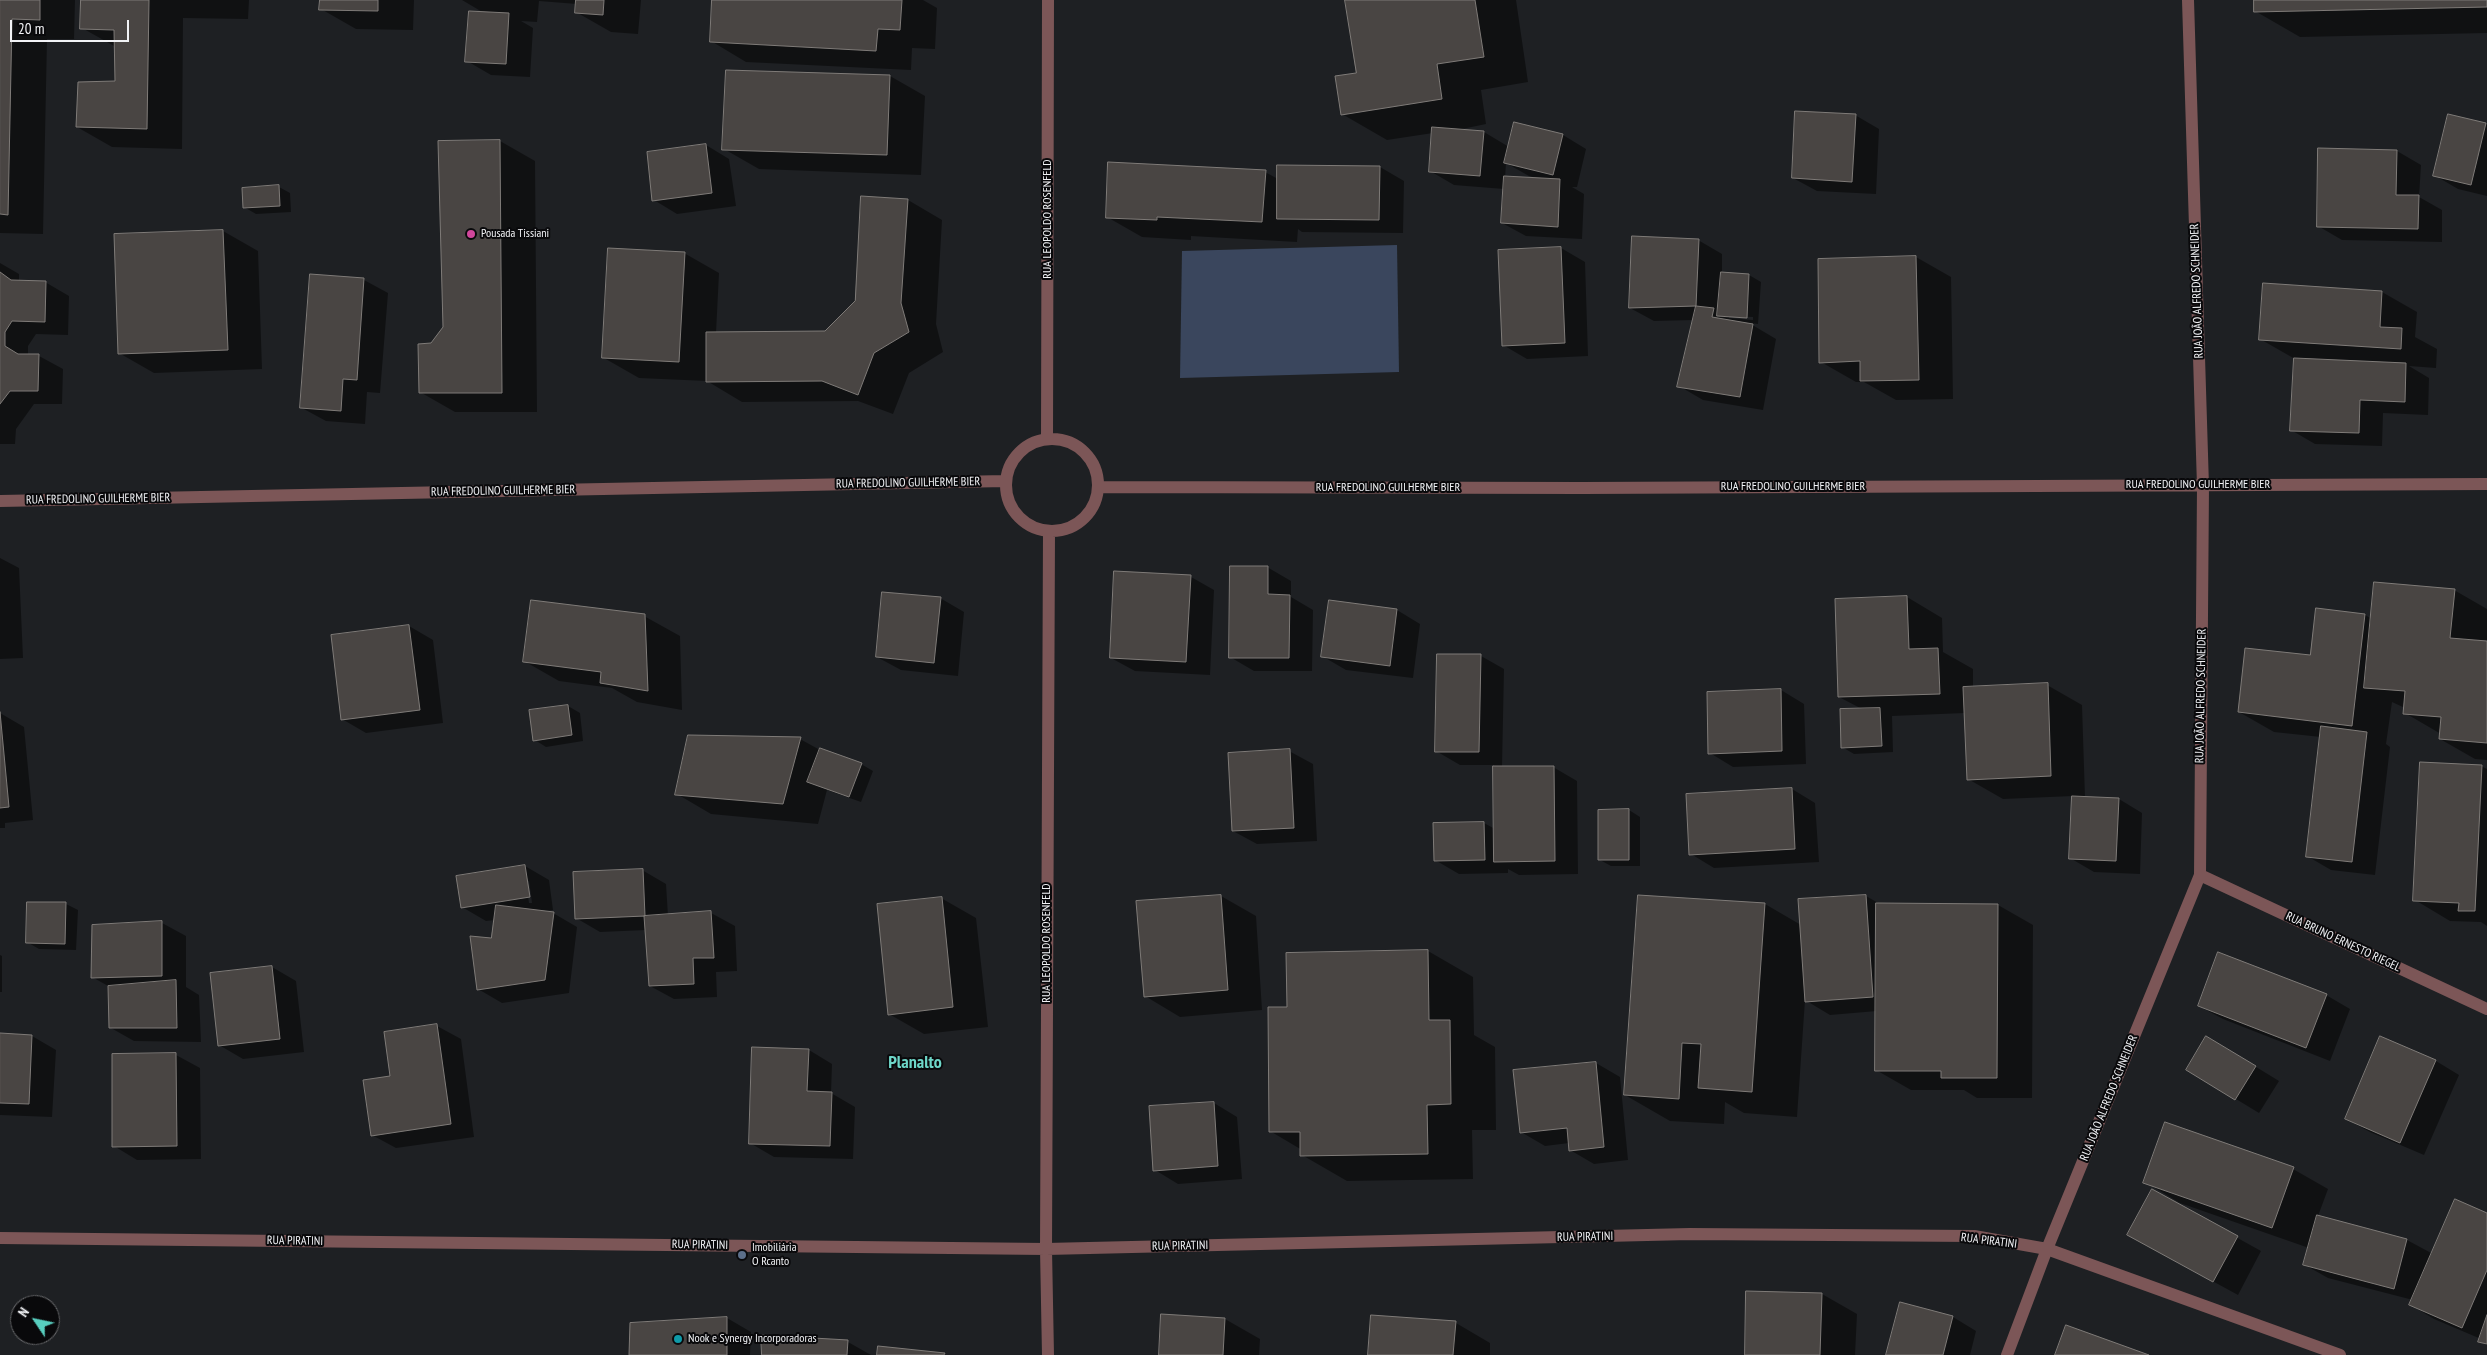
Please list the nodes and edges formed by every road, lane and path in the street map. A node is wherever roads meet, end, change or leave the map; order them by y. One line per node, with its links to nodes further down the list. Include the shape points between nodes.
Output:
1 (1048, 0): 3 (street, RUA LEOPOLDO ROSENFELD)
2 (2188, 0): 6 (street, RUA JOÃO ALFREDO SCHNEIDER)
3 (1047, 439): 4 (street, via 1032,443 1019,452); 7 (street, via 1063,440 1078,446 1096,471)
4 (1005, 481): 8 (street, RUA FREDOLINO GUILHERME BIER); 9 (street, via 1006,496 1016,515 1033,529)
5 (2487, 484): 6 (street, RUA FREDOLINO GUILHERME BIER)
6 (2203, 486): 7 (street, RUA FREDOLINO GUILHERME BIER); 10 (street, RUA JOÃO ALFREDO SCHNEIDER)
7 (1098, 487): 9 (street, via 1088,515 1077,524)
8 (0, 501)
9 (1049, 532): 13 (street, RUA LEOPOLDO ROSENFELD)
10 (2200, 875): 11 (street, RUA BRUNO ERNESTO RIEGEL); 14 (street, RUA JOÃO ALFREDO SCHNEIDER)
11 (2487, 1008)
12 (0, 1238): 13 (street, RUA PIRATINI)
13 (1046, 1249): 14 (street, RUA PIRATINI, via 1690,1234 1974,1236); 15 (street, RUA LEOPOLDO ROSENFELD)
14 (2047, 1249): 16 (street, RUA JOÃO ALFREDO SCHNEIDER); 17 (street, RUA PIRATINI)
15 (1048, 1355)
16 (2007, 1355)
17 (2340, 1355)

